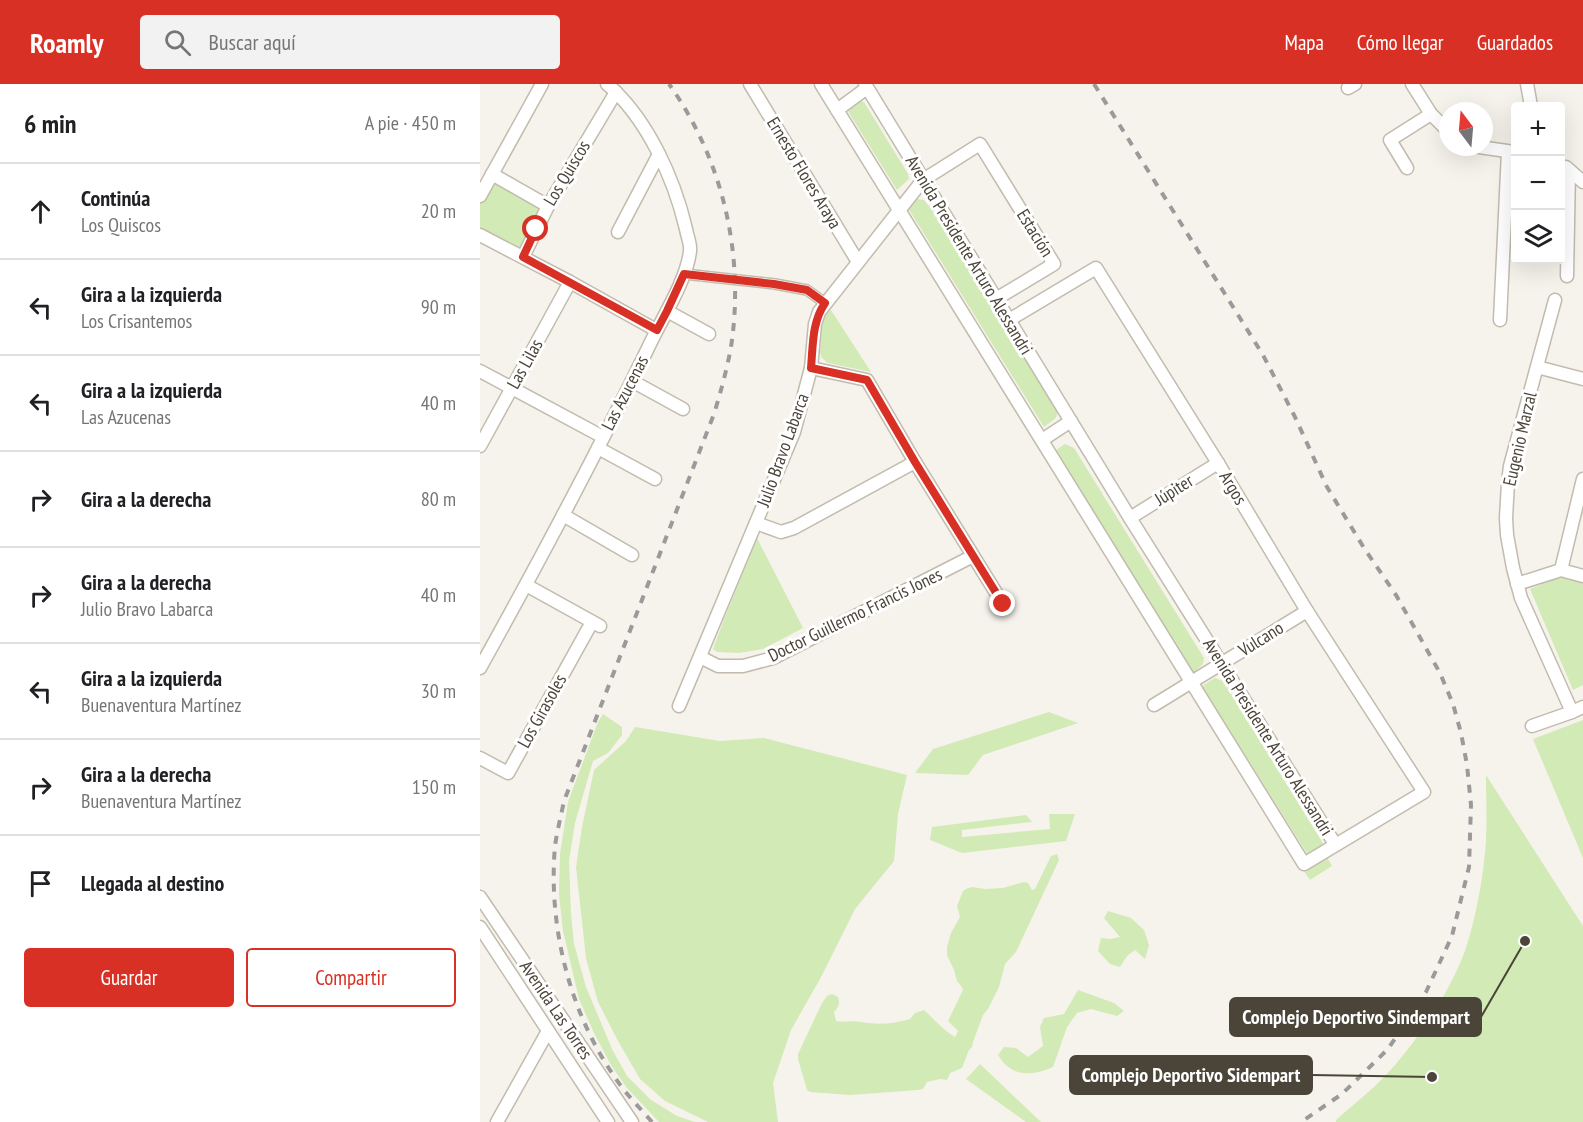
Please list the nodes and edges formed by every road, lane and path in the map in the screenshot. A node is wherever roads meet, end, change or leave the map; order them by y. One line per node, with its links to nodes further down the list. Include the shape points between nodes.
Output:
1 (542, 84): 19 (street)
2 (750, 84): 29 (street, Ernesto Flores Araya)
3 (821, 84): 10 (street, Avenida Presidente Arturo Alessandri)
4 (1412, 84): 11 (street)
5 (1527, 84): 8 (street); 9 (street)
6 (866, 86): 10 (street, Avenida Presidente Arturo Alessandri); 20 (street, Avenida Presidente Arturo Alessandri)
7 (611, 88): 15 (street, Las Azucenas, via 631,108); 23 (street, Los Quiscos)
8 (1526, 102)
9 (1531, 102)
10 (837, 110): 25 (street, Avenida Presidente Arturo Alessandri)
11 (1431, 114): 12 (street); 17 (street, via 1390,140)
12 (1439, 122)
13 (1493, 149): 14 (street)
14 (1511, 152)
15 (659, 154): 26 (street); 30 (street, Las Azucenas, via 683,215 690,250)
16 (1512, 156): 38 (street)
17 (1407, 168)
18 (1565, 168): 21 (street)
19 (492, 174): 22 (street); 23 (street)
20 (923, 180): 25 (street, Julio Bravo Labarca); 33 (street, Avenida Presidente Arturo Alessandri); 33 (street, Estación, via 980,144 1054,264)
21 (1583, 182)
22 (480, 196)
23 (548, 206): 28 (street, Los Quiscos)
24 (1565, 210): 31 (street)
25 (900, 211): 29 (street, Julio Bravo Labarca); 49 (street, Avenida Presidente Arturo Alessandri)
26 (618, 232)
27 (480, 235): 28 (street)
28 (523, 257): 32 (street)
29 (858, 262): 35 (street, Julio Bravo Labarca)
30 (684, 274): 35 (street, via 807,290); 36 (street, Las Azucenas)
31 (1567, 276)
32 (570, 282): 39 (street); 46 (street, Las Lilas)
33 (996, 299): 37 (street, Avenida Presidente Arturo Alessandri)
34 (1555, 300): 41 (street, Eugenio Marzal)
35 (825, 303): 42 (street, Julio Bravo Labarca, via 815,324)
36 (667, 311): 39 (street, Las Azucenas); 40 (street)
37 (1009, 320): 48 (street, Avenida Presidente Arturo Alessandri); 53 (street, Argos, via 1096,268)
38 (1500, 320)
39 (657, 330): 45 (street, Las Azucenas)
40 (709, 334)
41 (1537, 367): 44 (street); 63 (street, Eugenio Marzal, via 1508,483 1508,535)
42 (811, 368): 52 (street, via 867,380); 58 (street, Julio Bravo Labarca, via 794,432)
43 (480, 370): 46 (street)
44 (1583, 379)
45 (632, 381): 47 (street); 50 (street, Las Azucenas)
46 (512, 388): 50 (street); 51 (street, Las Lilas)
47 (683, 409)
48 (1071, 421): 49 (street); 57 (street, Avenida Presidente Arturo Alessandri)
49 (1042, 440): 70 (street, Avenida Presidente Arturo Alessandri)
50 (600, 442): 54 (street); 56 (street, Las Azucenas)
51 (480, 446)
52 (915, 462): 58 (street, via 794,528 781,532); 60 (street)
53 (1218, 463): 57 (street, Júpiter); 66 (street, Argos)
54 (655, 479)
55 (1583, 479): 61 (street)
56 (563, 515): 59 (street); 64 (street, Las Azucenas)
57 (1131, 518): 68 (street, Avenida Presidente Arturo Alessandri)
58 (756, 523): 67 (street, Julio Bravo Labarca)
59 (632, 555)
60 (973, 556): 65 (street); 67 (street, Doctor Guillermo Francis Jones, via 772,658 743,666 718,666)
61 (1561, 570): 62 (street); 63 (street)
62 (1583, 576)
63 (1517, 584): 73 (street, Eugenio Marzal)
64 (526, 585): 69 (street, Las Azucenas); 75 (street, Los Girasoles, via 596,624 508,773)
65 (1003, 604)
66 (1307, 611): 68 (street, Vulcano); 76 (street, Argos, via 1424,792)
67 (700, 657): 72 (street, Julio Bravo Labarca)
68 (1221, 664): 70 (street, Vulcano); 76 (street, Avenida Presidente Arturo Alessandri)
69 (480, 668)
70 (1192, 682): 71 (street, Vulcano); 76 (street, Avenida Presidente Arturo Alessandri, via 1304,864)
71 (1154, 705)
72 (679, 706)
73 (1578, 710): 74 (street)
74 (1532, 726)
75 (480, 758)
76 (1335, 844)
77 (480, 897): 84 (street, Avenida Las Torres)
78 (481, 931): 79 (street, Avenida Las Torres)
79 (548, 1031): 80 (street, Avenida Las Torres); 81 (street)
80 (600, 1109): 82 (street); 83 (street, Avenida Las Torres)
81 (497, 1122)
82 (593, 1122)
83 (608, 1122)
84 (632, 1122)

